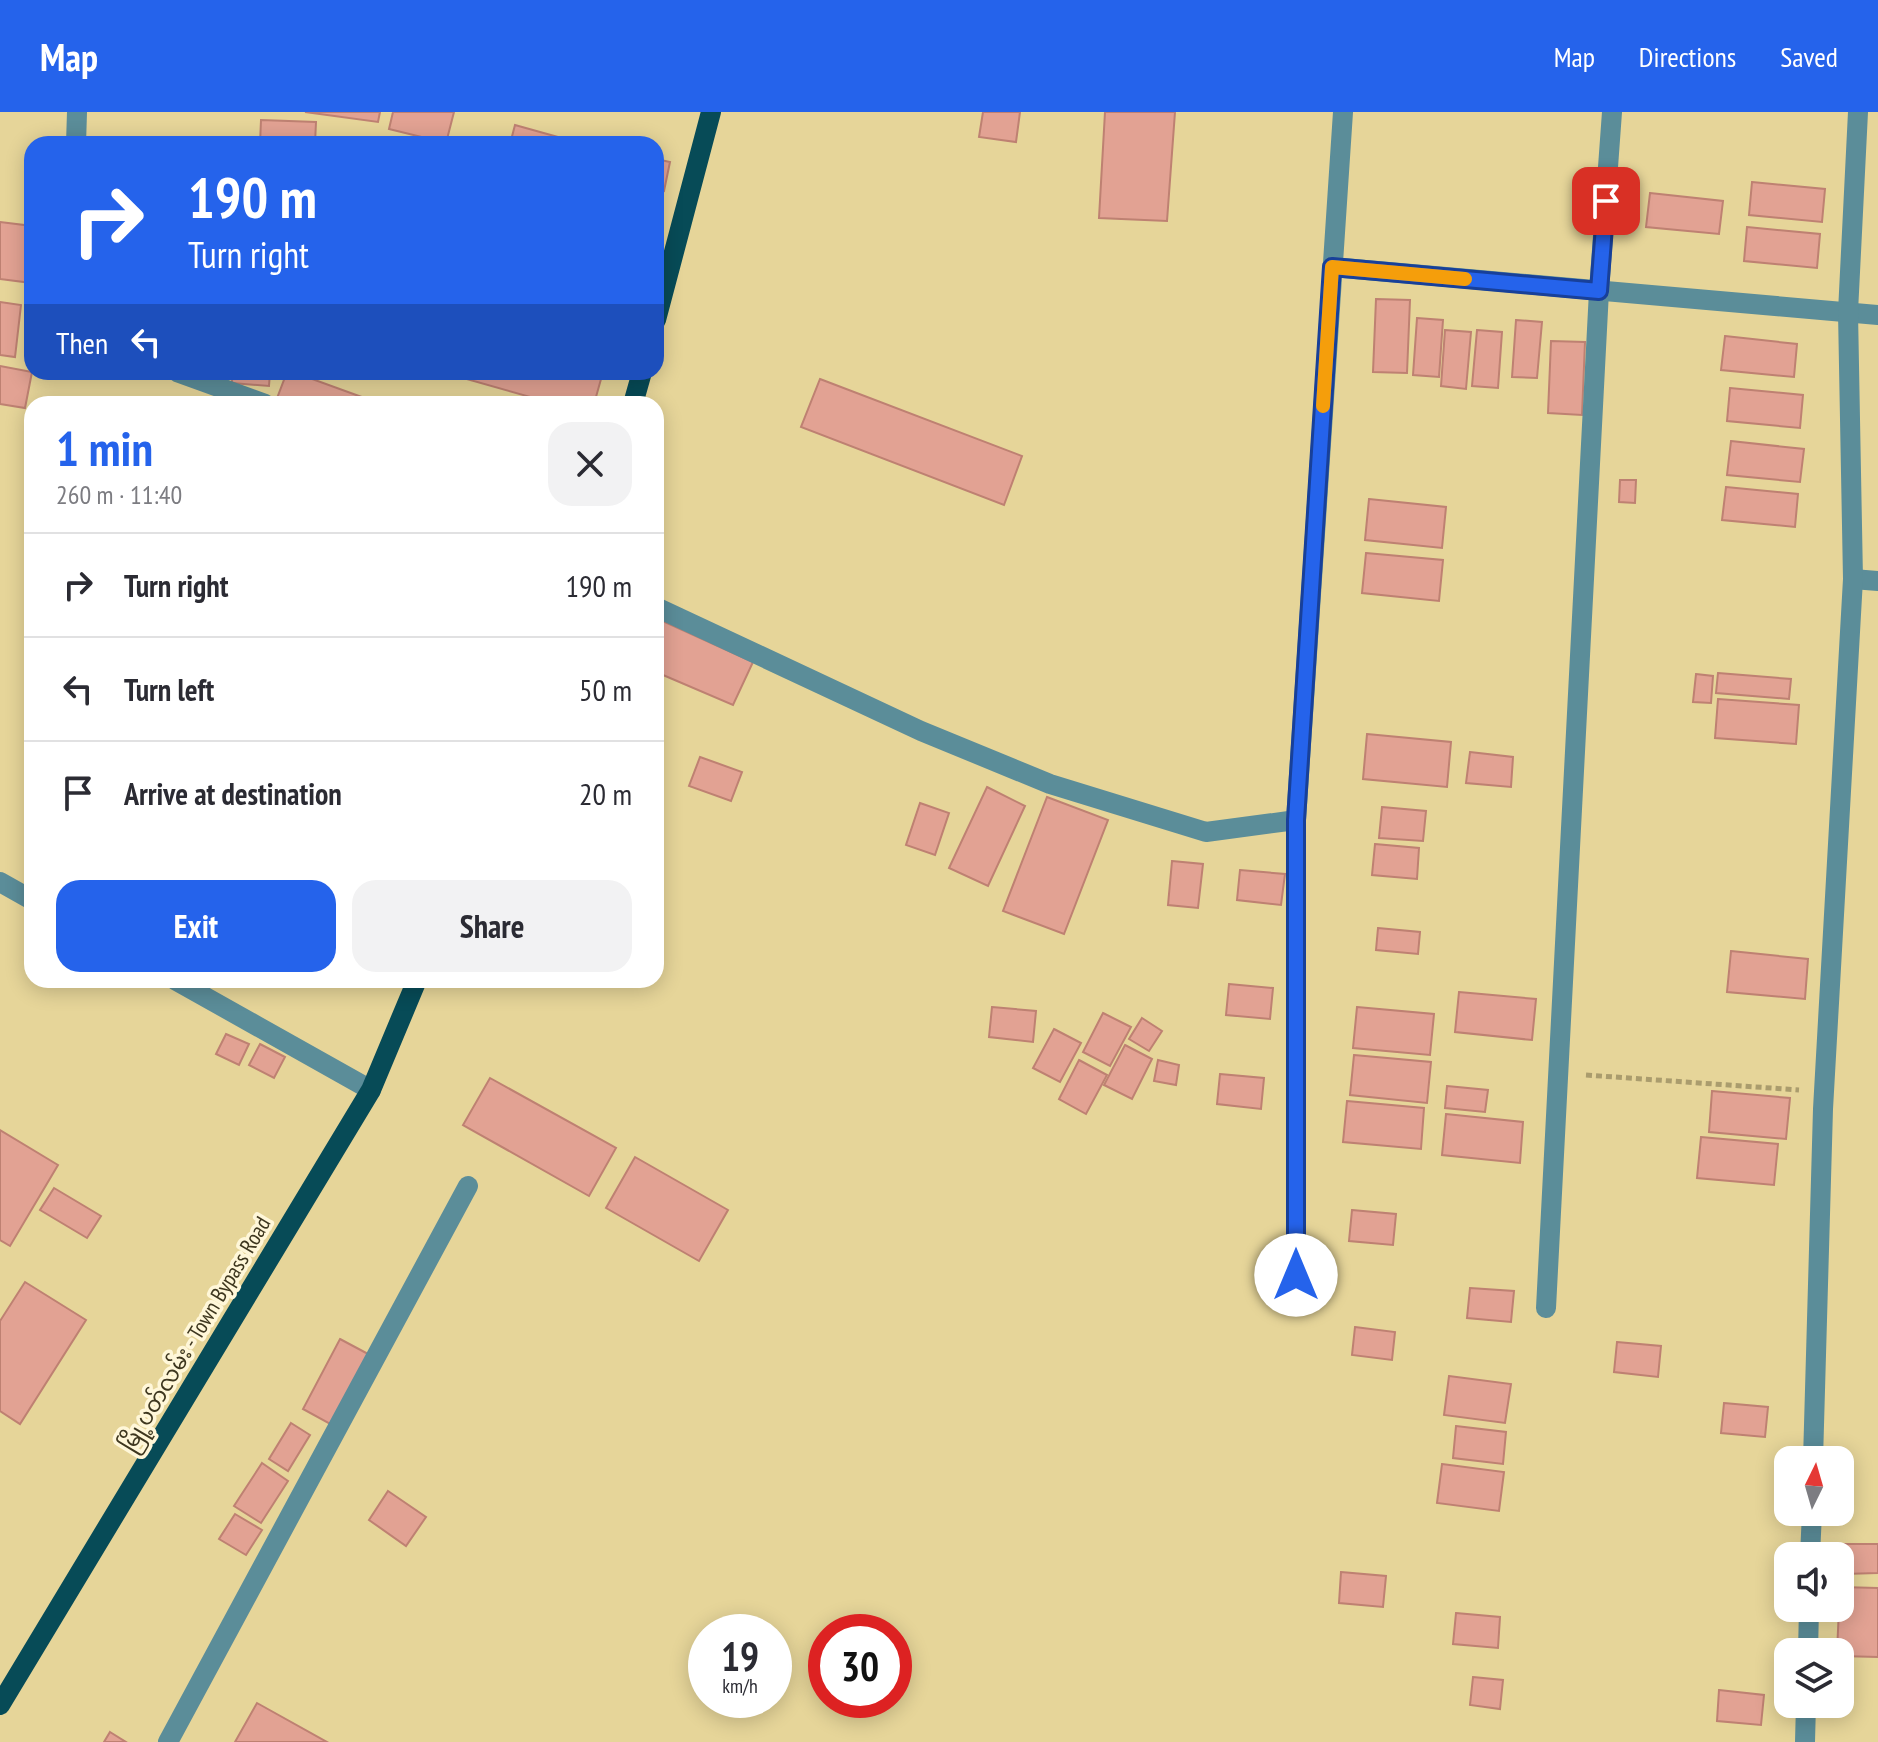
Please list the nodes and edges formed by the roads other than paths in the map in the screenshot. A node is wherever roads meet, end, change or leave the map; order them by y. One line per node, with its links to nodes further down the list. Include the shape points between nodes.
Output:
1 (77, 112): 6 (street)
2 (711, 112): 8 (main road)
3 (1343, 112): 7 (street)
4 (1612, 112): 9 (street)
5 (1858, 112): 10 (street)
6 (76, 136)
7 (1332, 267): 9 (street); 17 (street)
8 (664, 290)
9 (1599, 291): 10 (street); 25 (street)
10 (1848, 312): 11 (street); 14 (street)
11 (1878, 315)
12 (199, 380): 13 (street)
13 (243, 396)
14 (1853, 579): 15 (street); 26 (street, via 1824,1092)
15 (1878, 581)
16 (664, 611): 17 (street, via 921,731 1050,784 1206,832)
17 (1296, 820): 24 (street)
18 (0, 882): 19 (street)
19 (24, 896)
20 (189, 988): 22 (street)
21 (414, 988): 22 (main road, မြို့ပတ်လမ်း - Town Bypass Road)
22 (371, 1090): 27 (main road, မြို့ပတ်လမ်း - Town Bypass Road)
23 (468, 1186): 29 (street)
24 (1296, 1275)
25 (1546, 1308)
26 (1813, 1446)
27 (0, 1705)
28 (1806, 1718): 30 (street)
29 (168, 1742)
30 (1805, 1742)

